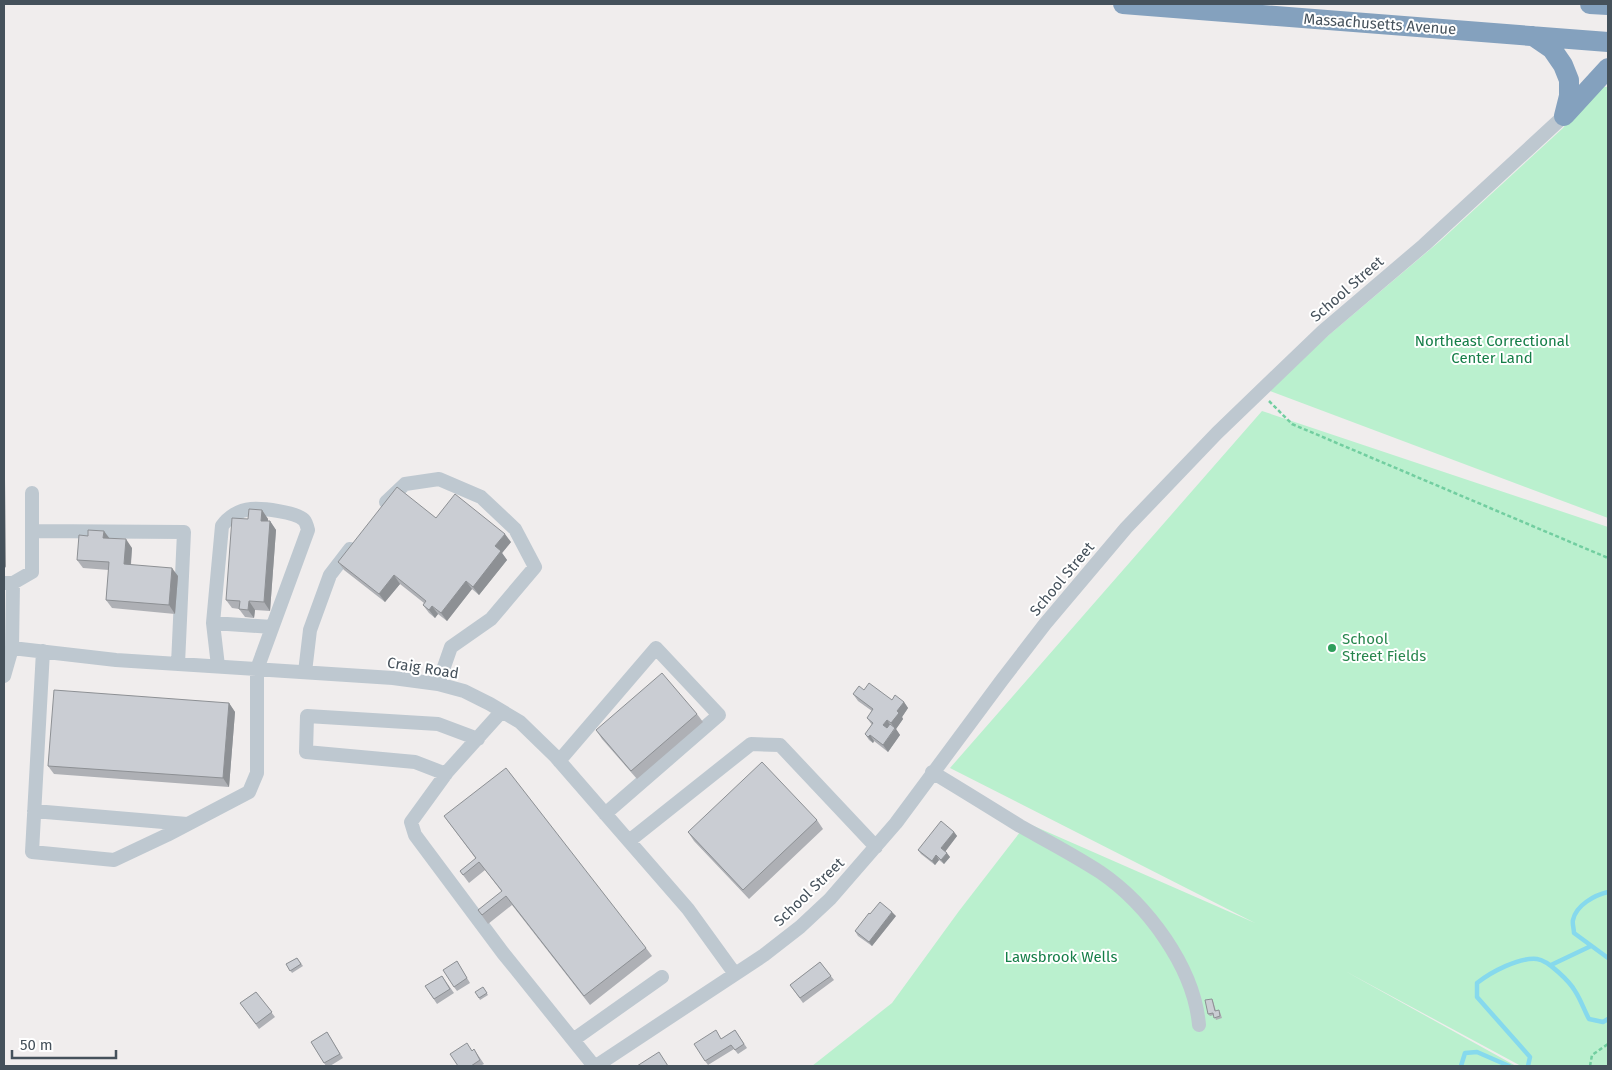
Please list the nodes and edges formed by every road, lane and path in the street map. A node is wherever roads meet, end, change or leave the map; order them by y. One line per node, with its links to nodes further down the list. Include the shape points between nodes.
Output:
1 (1122, 4): 4 (highway, Massachusetts Avenue)
2 (1590, 4): 3 (highway)
3 (1608, 5)
4 (1532, 36): 5 (highway, Massachusetts Avenue); 7 (highway, via 1552,49 1563,65 1569,80 1570,96)
5 (1608, 42)
6 (1608, 68): 7 (highway)
7 (1564, 116): 8 (street, School Street, via 1424,245 1323,331)
8 (1260, 393): 13 (path, via 1292,424); 28 (street, School Street, via 1126,528 1045,624)
9 (32, 493): 11 (street)
10 (376, 514): 24 (street, via 405,484 439,479 481,497 515,529 535,568 491,619 452,647)
11 (32, 531): 14 (street, via 32,572); 19 (street, via 184,532)
12 (359, 537): 22 (street, via 330,575 310,630)
13 (1608, 558)
14 (8, 583): 17 (street)
15 (213, 623): 16 (street); 16 (street, via 222,526 227,519 250,509 298,515 308,530); 20 (street)
16 (272, 627): 21 (street)
17 (12, 648): 18 (street, Craig Road); 23 (street)
18 (43, 651): 19 (street, Craig Road); 30 (street)
19 (178, 664): 20 (street, Craig Road)
20 (218, 666): 21 (street, Craig Road)
21 (257, 669): 22 (street, Craig Road); 32 (street, via 257,773 248,792)
22 (305, 672): 24 (street, Craig Road)
23 (4, 676)
24 (438, 684): 25 (street, Craig Road, via 464,691)
25 (502, 711): 26 (street); 27 (street, Craig Road, via 520,722)
26 (478, 739): 29 (street); 29 (street, via 438,724 307,716 306,752 416,762)
27 (559, 761): 31 (street, Craig Road); 31 (street, via 656,648 718,715)
28 (932, 772): 34 (street, School Street); 37 (street, via 1100,872 1126,892 1172,950 1188,981 1197,1009)
29 (446, 774): 38 (street, via 410,822 415,835)
30 (34, 811): 32 (street); 32 (street, via 32,852 114,860)
31 (606, 814): 33 (street, Craig Road)
32 (188, 824)
33 (629, 841): 34 (street, via 751,744 780,745); 35 (street, Craig Road, via 688,909)
34 (876, 847): 35 (street, School Street, via 830,899 764,955)
35 (735, 974): 40 (street, School Street)
36 (662, 977): 38 (street)
37 (1198, 1025)
38 (573, 1040): 40 (street)
39 (1608, 1044): 41 (path, via 1592,1055)
40 (595, 1066)
41 (1590, 1066)

